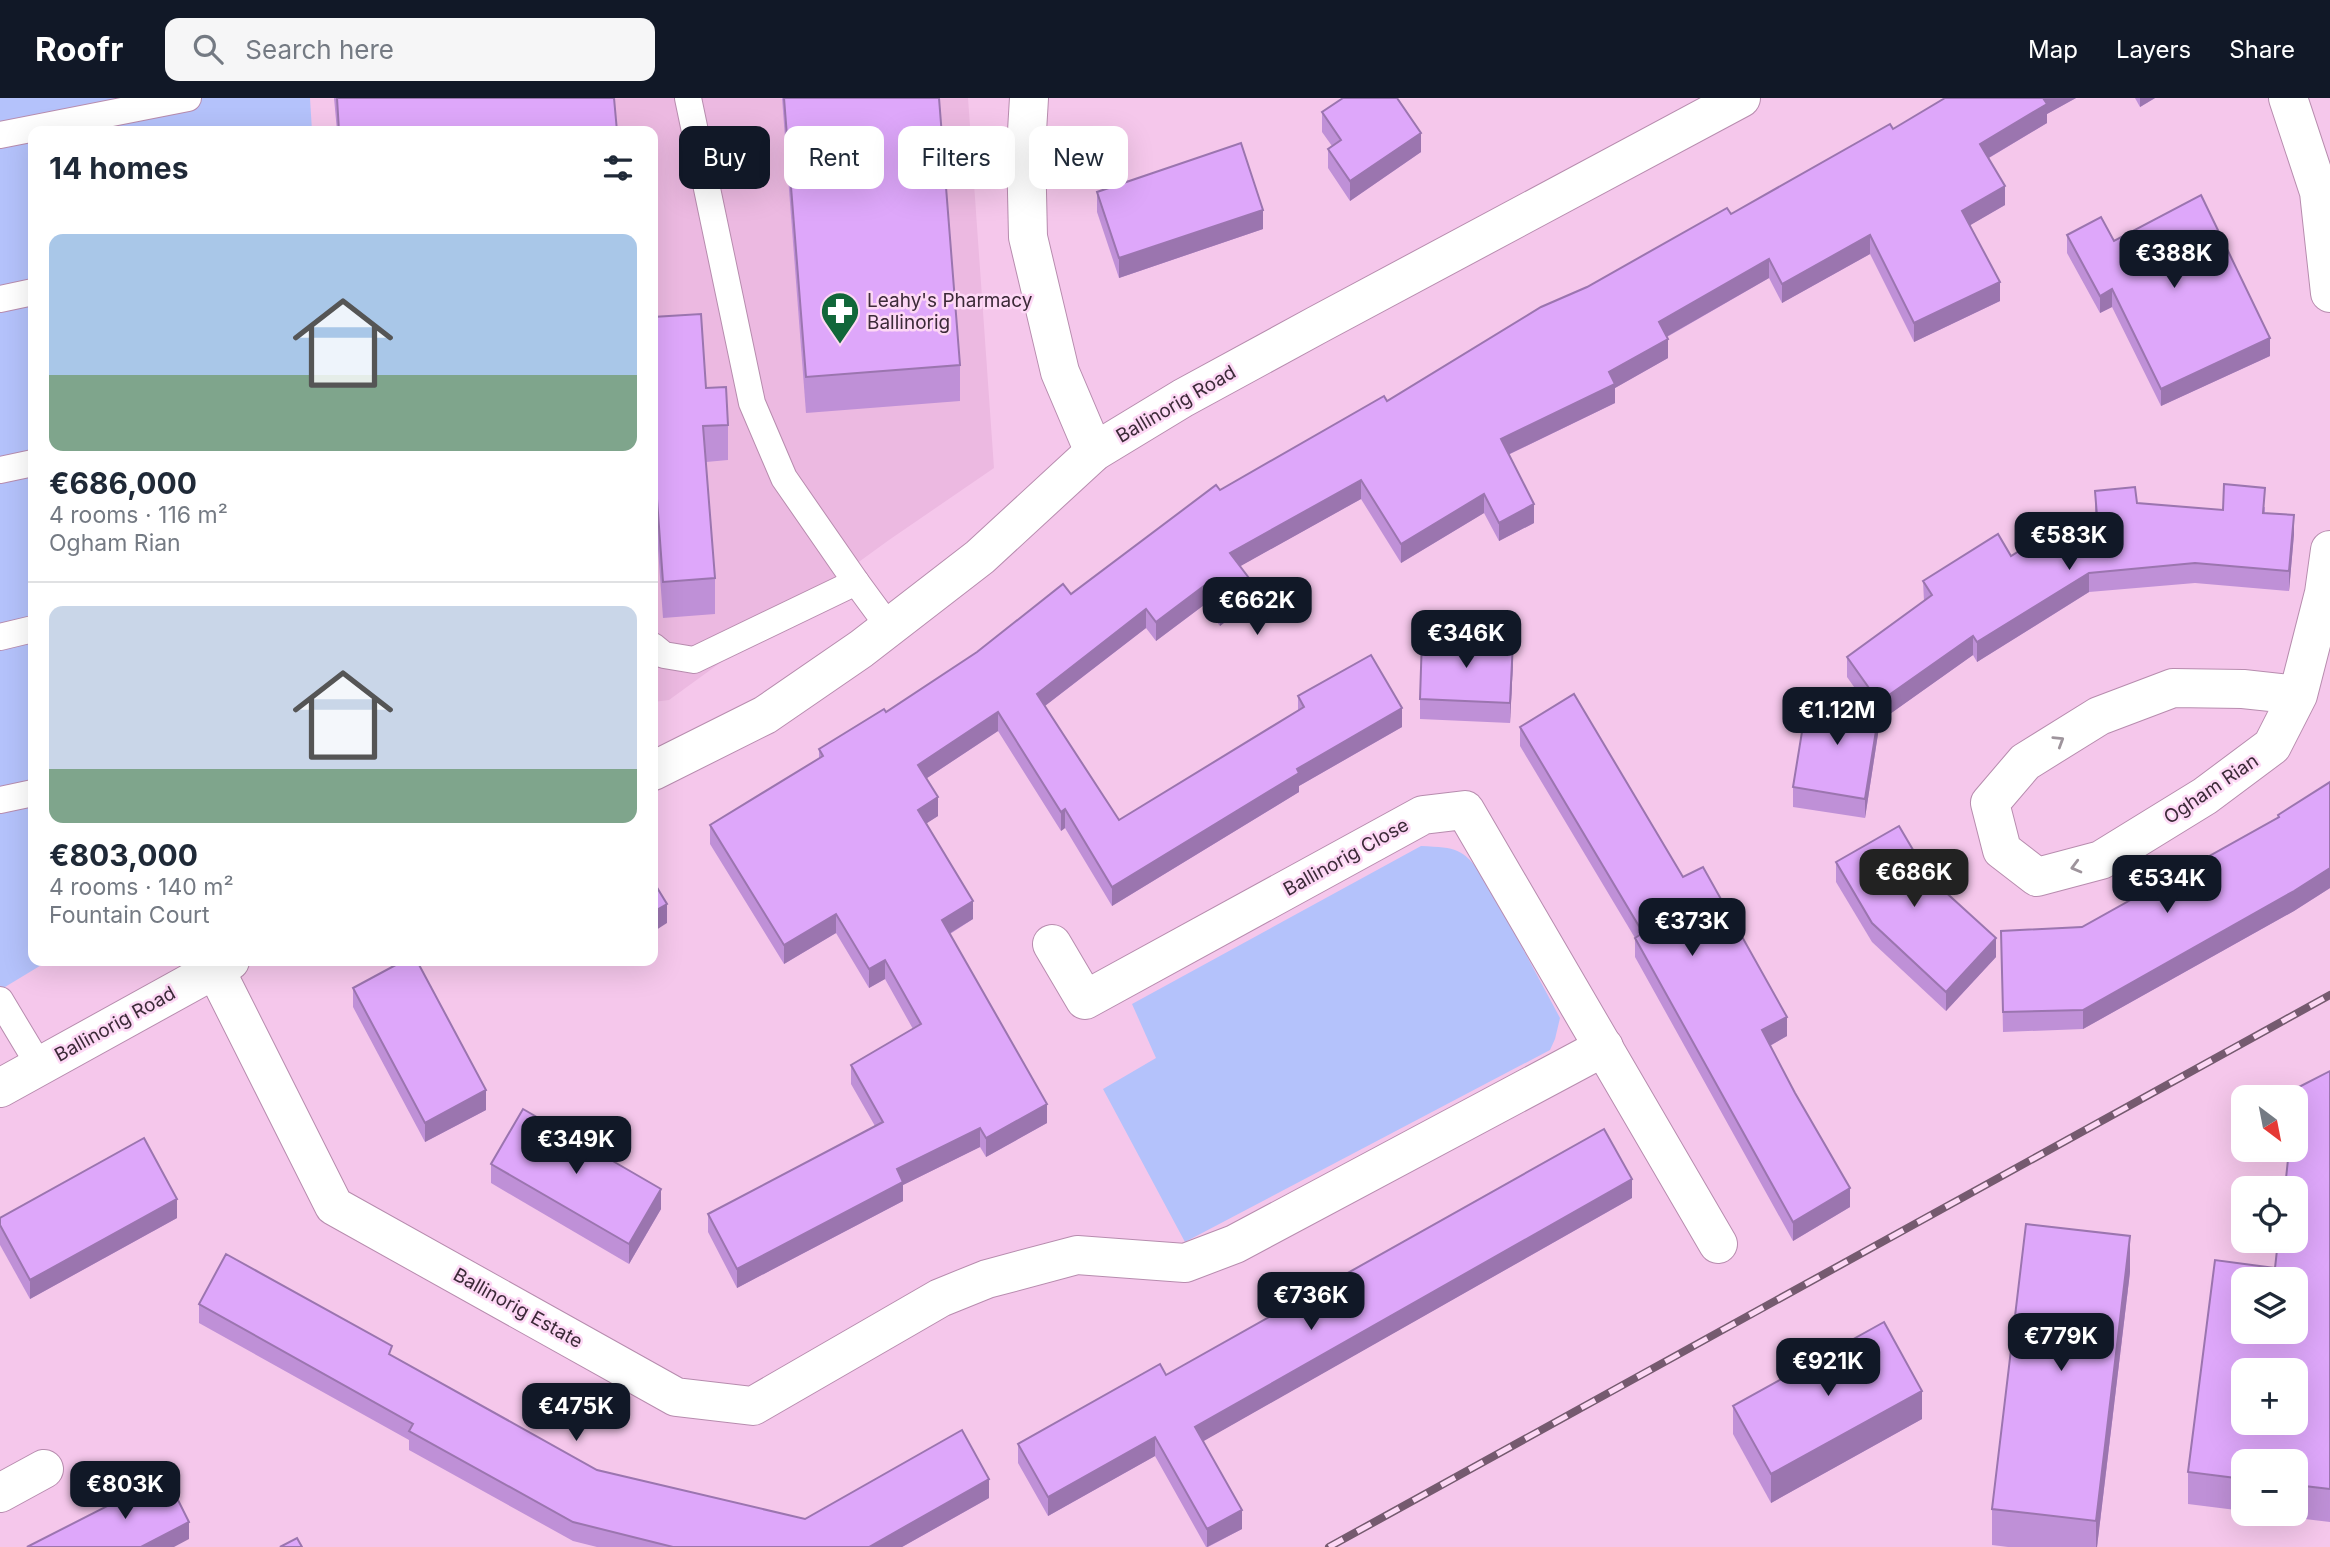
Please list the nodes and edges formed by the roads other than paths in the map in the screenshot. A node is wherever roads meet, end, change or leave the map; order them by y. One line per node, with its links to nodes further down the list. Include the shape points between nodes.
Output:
1 (188, 98): 6 (lane)
2 (688, 98): 16 (lane, via 751,403 784,478)
3 (1030, 98): 12 (street, via 1028,237 1060,372)
4 (1741, 98): 12 (street, Ballinorig Road, via 1292,338)
5 (2288, 98): 9 (street, via 2319,192)
6 (46, 126)
7 (28, 129): 8 (lane)
8 (0, 135)
9 (2329, 287)
10 (28, 293): 11 (lane)
11 (0, 299)
12 (1094, 452): 17 (street, Ballinorig Road, via 980,557)
13 (28, 464): 14 (lane)
14 (0, 470)
15 (2330, 550): 21 (street, Ogham Rian)
16 (856, 582): 17 (lane); 20 (lane, via 694,660)
17 (889, 627): 22 (street, Ballinorig Road, via 765,715)
18 (28, 630): 19 (lane)
19 (0, 637)
20 (658, 650)
21 (2298, 695): 21 (street, Ogham Rian, one-way to 21, via 2273,747 2205,796 2101,860 2037,877 2002,850 1990,803 2025,762 2099,716 2173,688)
22 (658, 768)
23 (28, 794): 24 (lane)
24 (0, 800)
25 (1052, 944): 29 (street, Ballinorig Close, via 1085,1000 1423,815 1465,810)
26 (220, 966): 30 (street, Ballinorig Road)
27 (222, 966): 29 (street, Ballinorig Estate, via 334,1206 676,1397 753,1406 940,1298 986,1279 1077,1255 1185,1263 1235,1244)
28 (0, 1000): 30 (lane)
29 (1604, 1047): 32 (street, Ballinorig Close)
30 (38, 1065): 31 (street, Ballinorig Road)
31 (0, 1088)
32 (1718, 1244)
33 (44, 1469): 34 (street)
34 (0, 1493)

